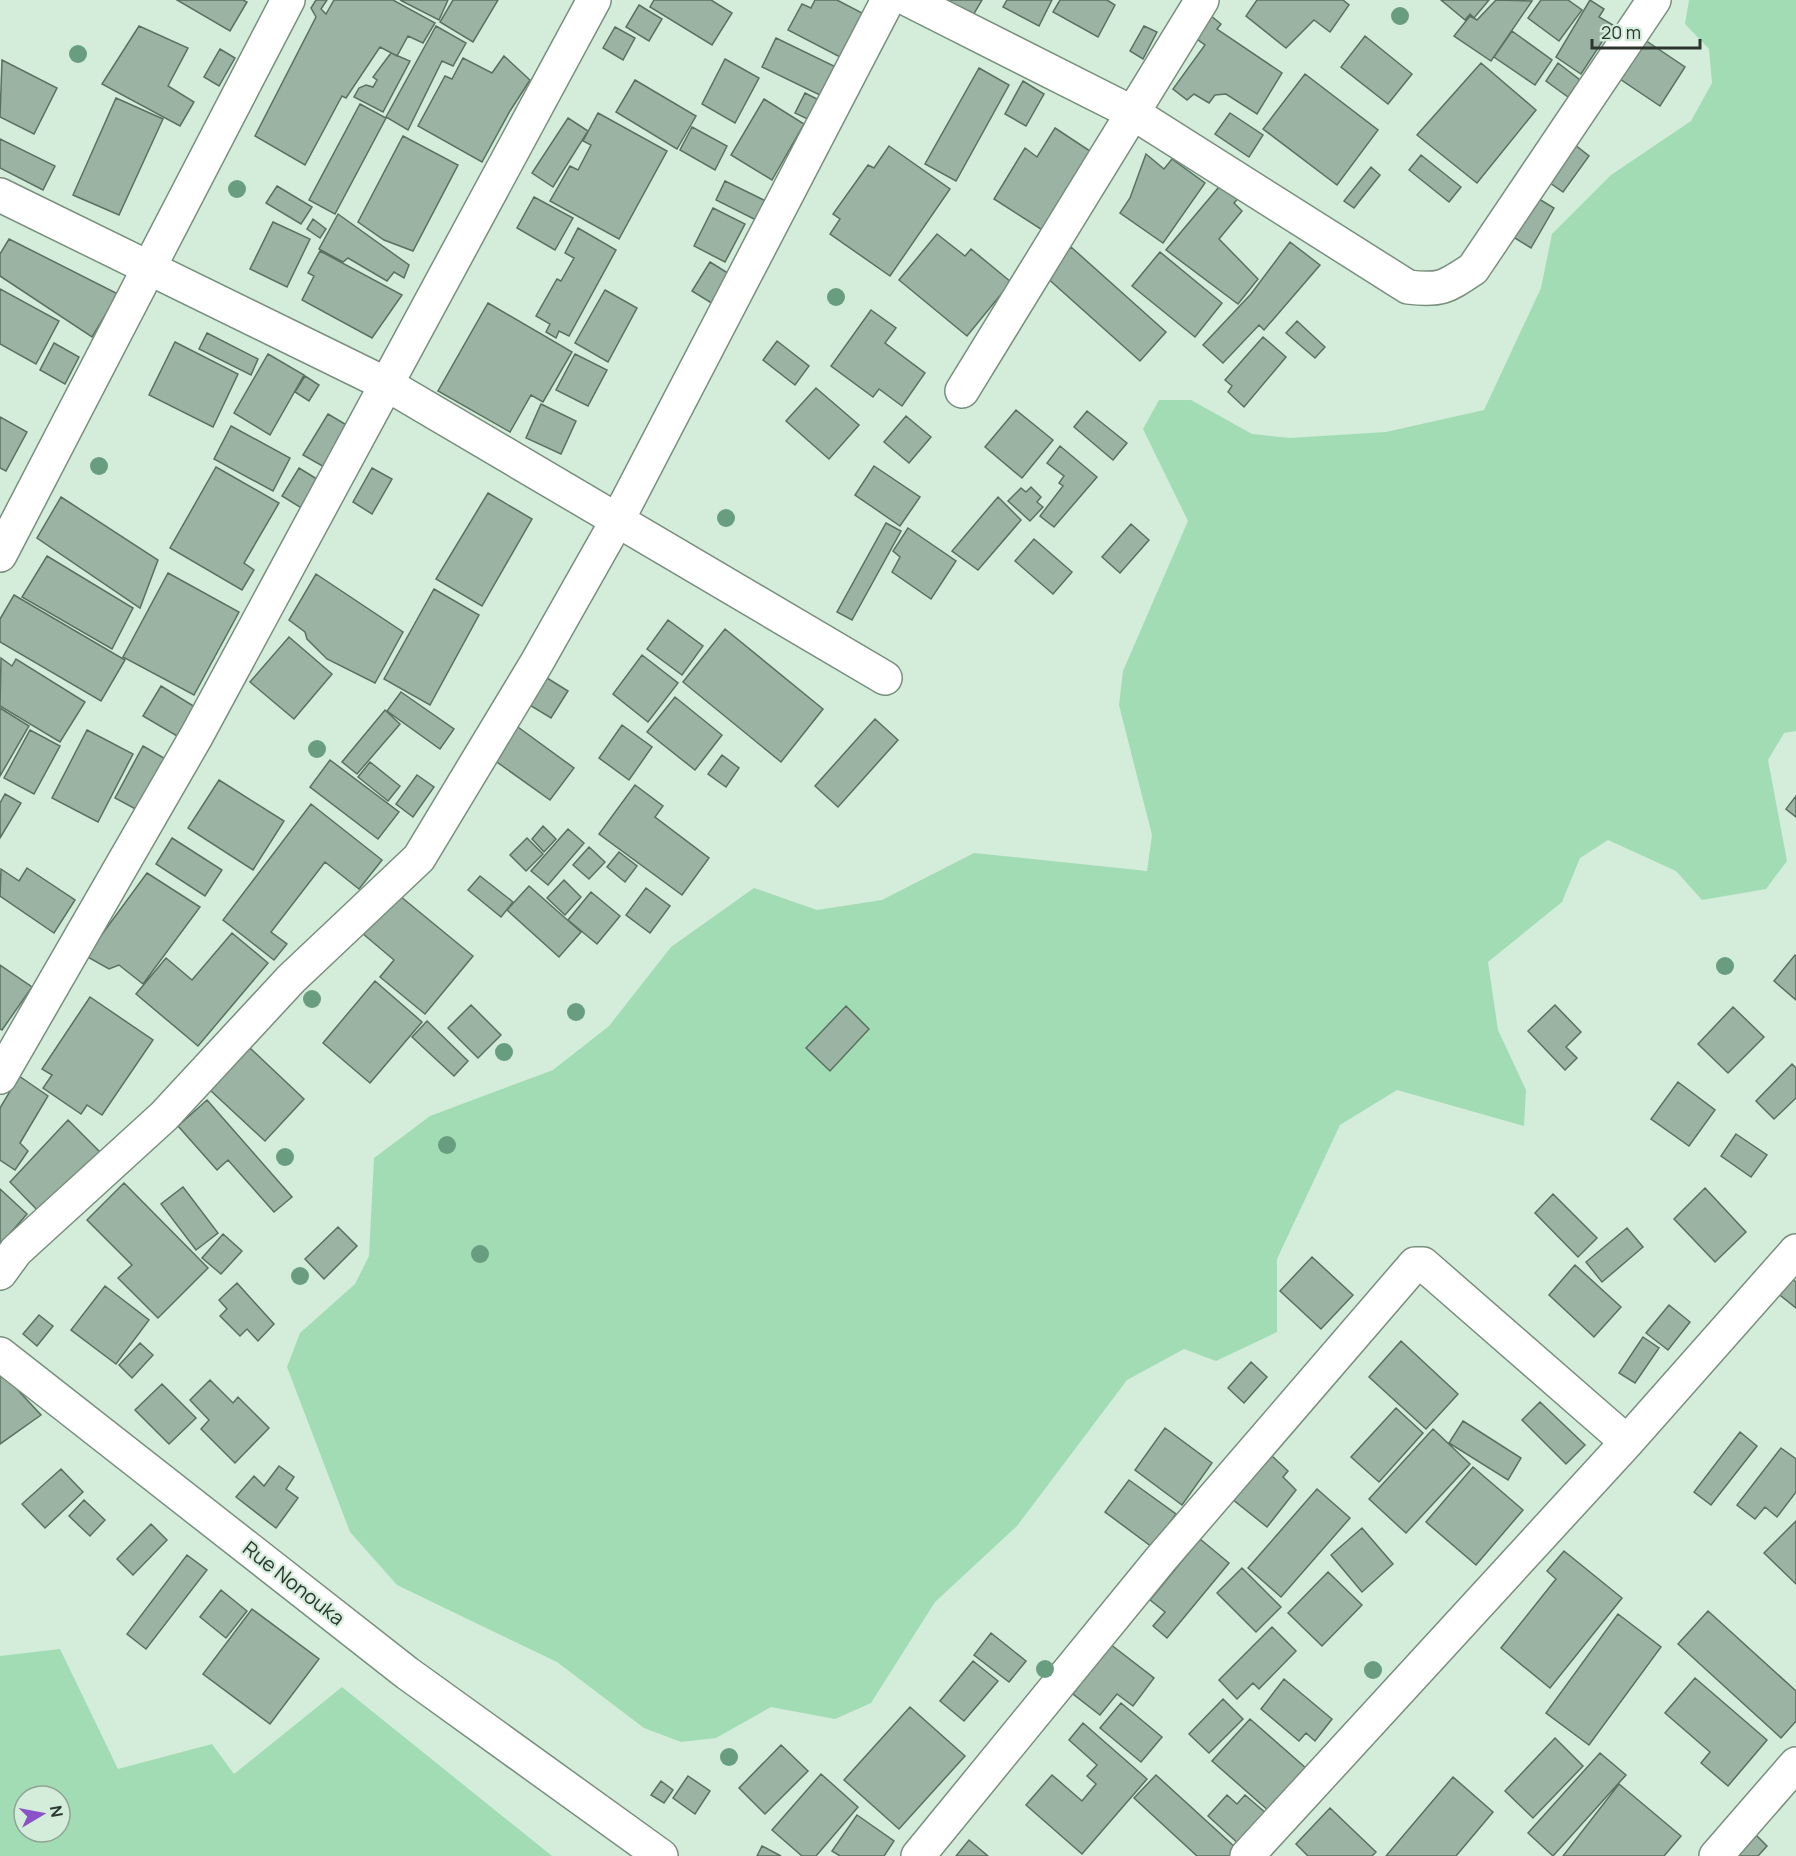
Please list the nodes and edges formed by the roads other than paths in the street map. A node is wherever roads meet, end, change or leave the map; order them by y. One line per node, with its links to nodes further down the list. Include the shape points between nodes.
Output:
1 (288, 0): 9 (street)
2 (594, 0): 10 (street)
3 (888, 0): 12 (street)
4 (909, 0): 7 (street)
5 (1202, 0): 7 (street)
6 (1654, 0): 7 (street, via 1473,269 1444,288 1408,287)
7 (1133, 113): 11 (street)
8 (0, 195): 9 (street)
9 (147, 268): 10 (street); 13 (street)
10 (388, 386): 12 (street); 15 (street, via 197,735)
11 (962, 391)
12 (618, 519): 14 (street); 17 (street, via 419,858 291,979 164,1116 16,1251)
13 (0, 555)
14 (885, 678)
15 (2, 1071)
16 (1796, 1251): 19 (street)
17 (0, 1273)
18 (0, 1354): 21 (street, Rue Nonouka, via 406,1673)
19 (1627, 1442): 22 (street, via 1423,1264 1415,1264 1160,1560); 23 (street)
20 (1796, 1764): 24 (street)
21 (661, 1856)
22 (918, 1856)
23 (1247, 1856)
24 (1716, 1856)

